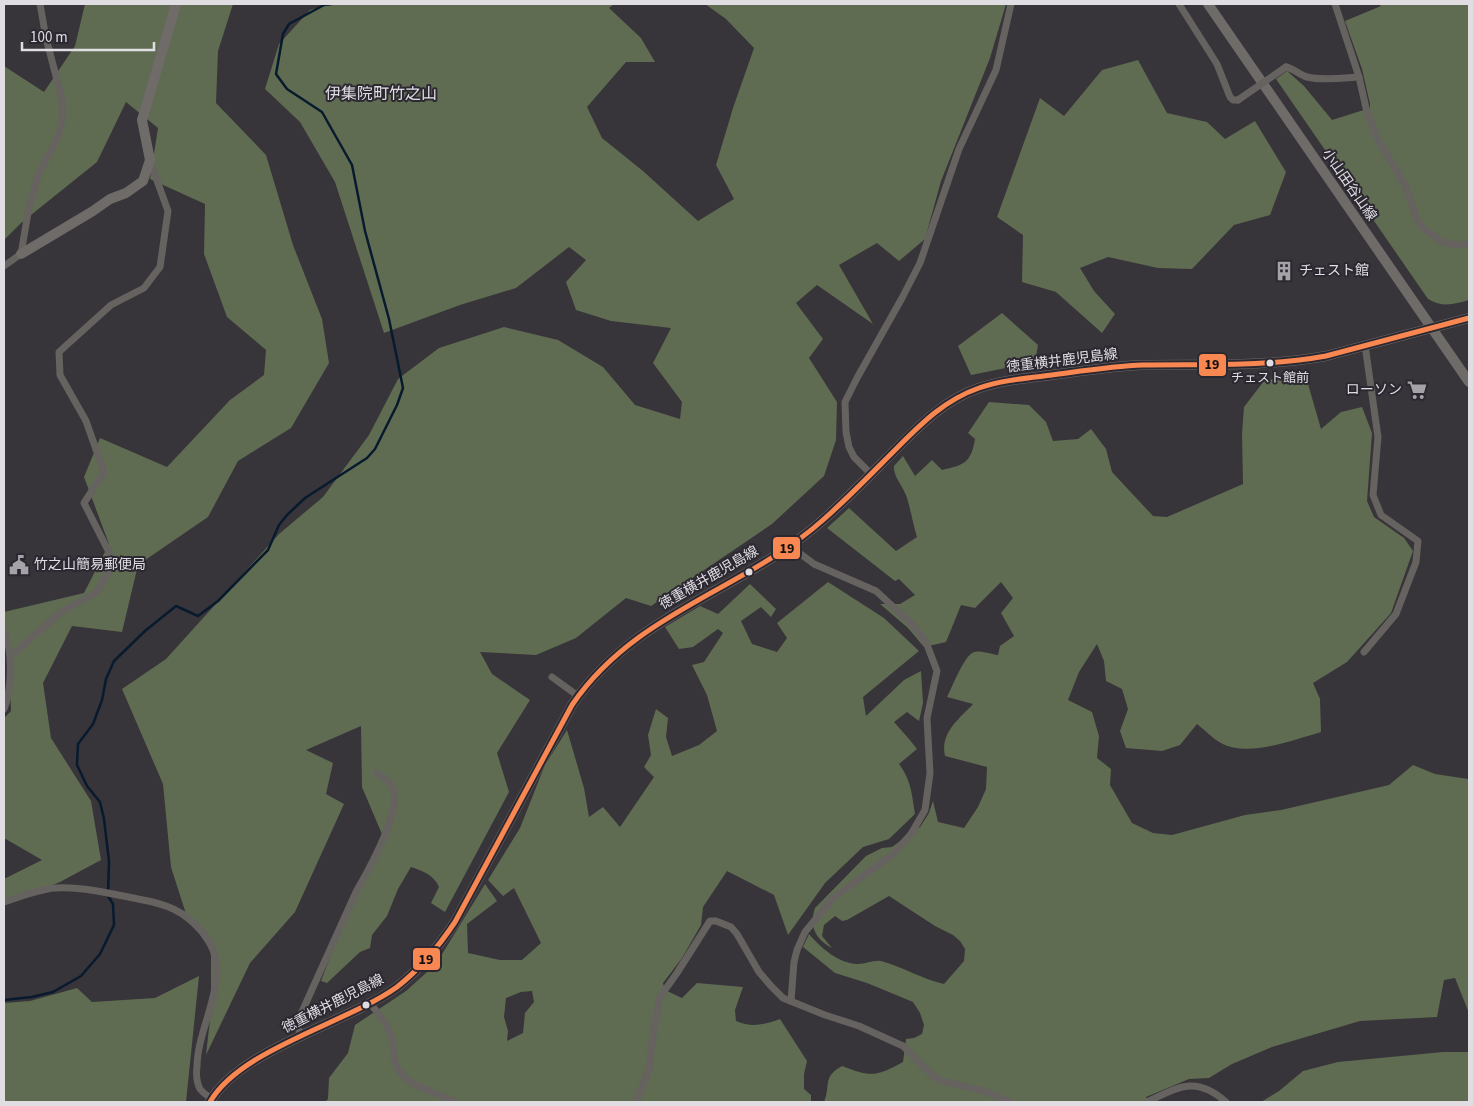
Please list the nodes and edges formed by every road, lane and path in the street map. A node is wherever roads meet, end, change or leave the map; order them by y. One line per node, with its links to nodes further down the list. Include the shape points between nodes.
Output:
1 (40, 4): 10 (street, via 63,116 58,137 39,173)
2 (176, 4): 8 (main road, via 142,120)
3 (1011, 4): 16 (street, via 996,70 959,149 920,263 845,402 849,447)
4 (1179, 4): 7 (street, bridge, via 1217,64 1233,100 1238,100 1286,67 1311,78)
5 (1208, 4): 13 (main road, 小山田谷山線)
6 (1335, 4): 7 (street)
7 (1359, 77): 9 (street, via 1377,138 1406,187 1422,227 1442,242)
8 (150, 160): 10 (main road, via 143,180 126,193 110,199); 20 (street, via 168,211 160,267 144,288 111,305 59,352 60,375 86,421 104,472 84,503 114,562 97,592 63,611)
9 (1469, 244)
10 (22, 254): 11 (street)
11 (4, 266)
12 (1469, 318): 13 (main road, 徳重横井鹿児島線)
13 (1431, 328): 14 (main road, 徳重横井鹿児島線); 15 (main road, 小山田谷山線)
14 (1366, 346): 16 (main road, 徳重横井鹿児島線, via 1305,360 1140,365 1010,381 980,388 939,408); 19 (street, via 1378,437 1373,495 1381,515 1418,541 1416,562 1396,614)
15 (1469, 382)
16 (871, 474): 17 (main road, 徳重横井鹿児島線)
17 (790, 546): 22 (main road, 徳重横井鹿児島線, via 656,624 609,660); 26 (street, via 816,565 876,591 918,630 937,671 927,718 930,773 925,810 911,834 892,855 833,898 805,932 794,962)
18 (4, 632): 20 (street)
19 (1364, 652)
20 (11, 657): 23 (street)
21 (552, 677): 22 (street)
22 (578, 696): 27 (main road, 徳重横井鹿児島線, via 460,914 442,941 422,965 397,986)
23 (4, 709)
24 (377, 773): 28 (street, via 392,786 395,797 392,817 296,1025)
25 (4, 902): 29 (street, via 54,888 110,894 180,911 199,928 213,948 217,961 214,993 200,1039 196,1076 200,1089)
26 (791, 1001): 31 (street, via 771,986 738,934 724,923 710,921 660,997 649,1069); 32 (street, via 825,1016 860,1026 903,1046 941,1080 984,1091)
27 (370, 1002): 28 (main road, 徳重横井鹿児島線); 30 (street, via 391,1038 397,1069 413,1084)
28 (302, 1036): 29 (main road, 徳重横井鹿児島線, via 242,1070)
29 (211, 1101)
30 (454, 1102)
31 (636, 1102)
32 (1010, 1102)
33 (1147, 1102): 34 (street, via 1187,1085 1213,1092)
34 (1226, 1102)

